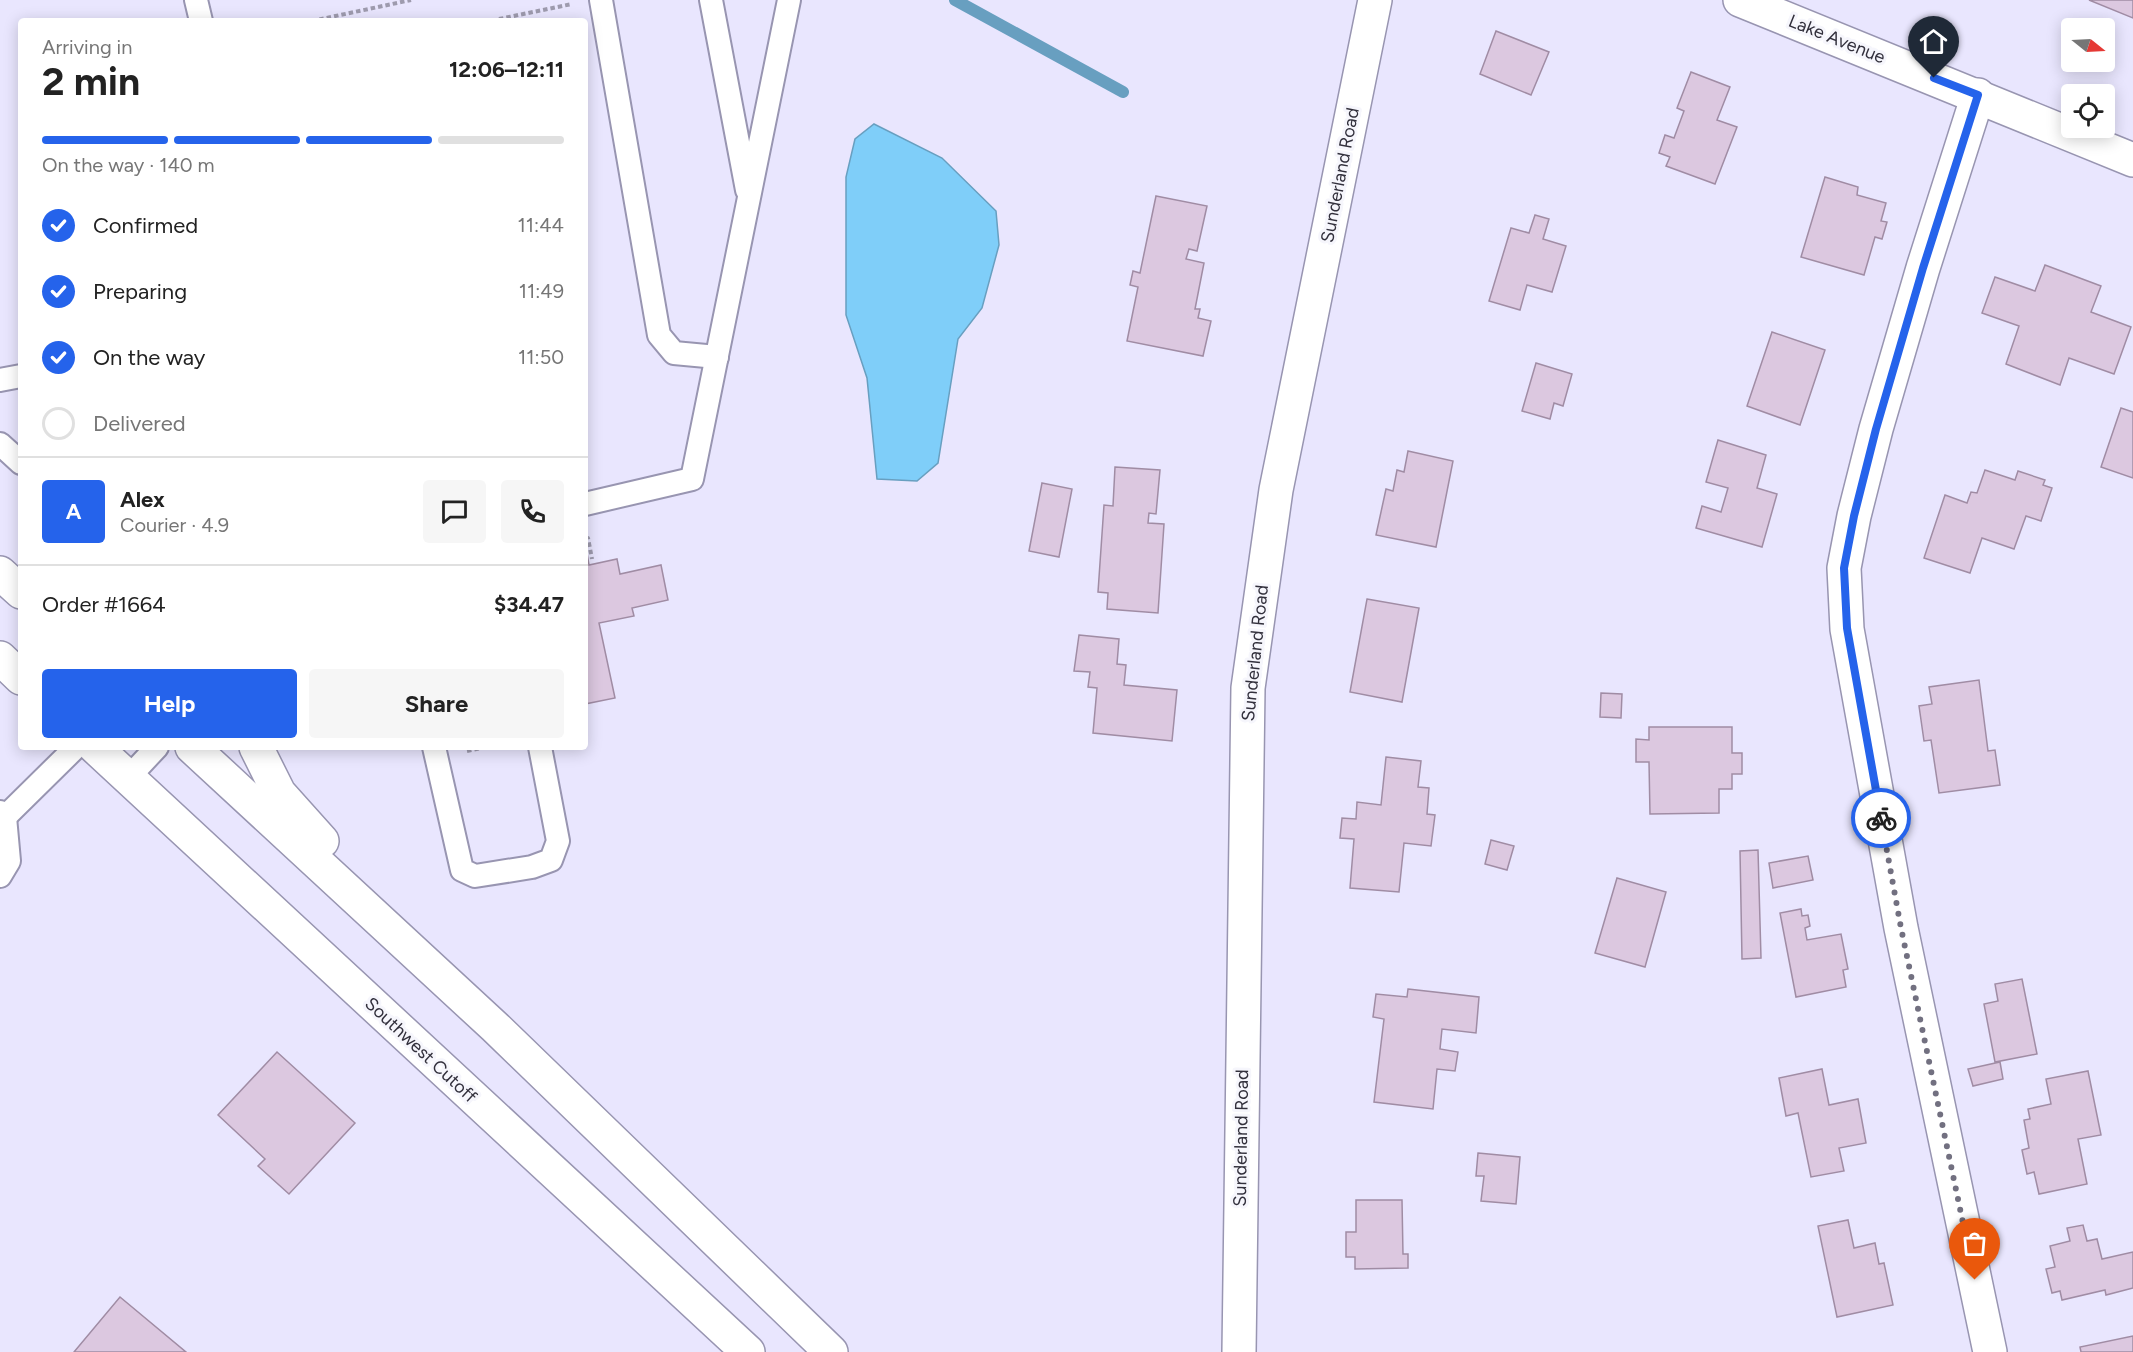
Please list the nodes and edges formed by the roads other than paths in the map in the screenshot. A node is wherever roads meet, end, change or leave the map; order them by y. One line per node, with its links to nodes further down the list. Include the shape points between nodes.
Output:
1 (196, 0): 8 (lane)
2 (711, 0): 11 (lane)
3 (789, 0): 11 (lane)
4 (1375, 0): 35 (main road, Sunderland Road, via 1276,490 1248,688)
5 (1740, 0): 7 (main road, Lake Avenue)
6 (590, 1): 12 (lane, via 658,335 674,353)
7 (1781, 8): 9 (main road, Lake Avenue)
8 (200, 18)
9 (1978, 95): 10 (main road, Lake Avenue); 36 (main road, via 1876,429 1844,568 1847,628 1897,906)
10 (2133, 160)
11 (748, 201): 12 (lane)
12 (717, 357): 17 (lane, via 692,479)
13 (18, 377): 14 (lane)
14 (0, 380)
15 (0, 444): 16 (lane)
16 (18, 460)
17 (588, 503)
18 (0, 573): 19 (main road)
19 (18, 589)
20 (0, 658): 21 (main road)
21 (18, 675)
22 (73, 750): 30 (lane)
23 (98, 750): 29 (main road, Southwest Cutoff)
24 (154, 750): 29 (lane)
25 (195, 750): 32 (main road)
26 (258, 750): 32 (main road, via 279,793)
27 (435, 750): 28 (lane, via 462,870 475,876 551,860 558,841)
28 (541, 750)
29 (128, 778): 33 (main road, Southwest Cutoff)
30 (2, 814): 31 (lane, via 9,861)
31 (0, 876)
32 (453, 988): 34 (main road)
33 (748, 1352)
34 (831, 1352)
35 (1239, 1352)
36 (1990, 1352)

